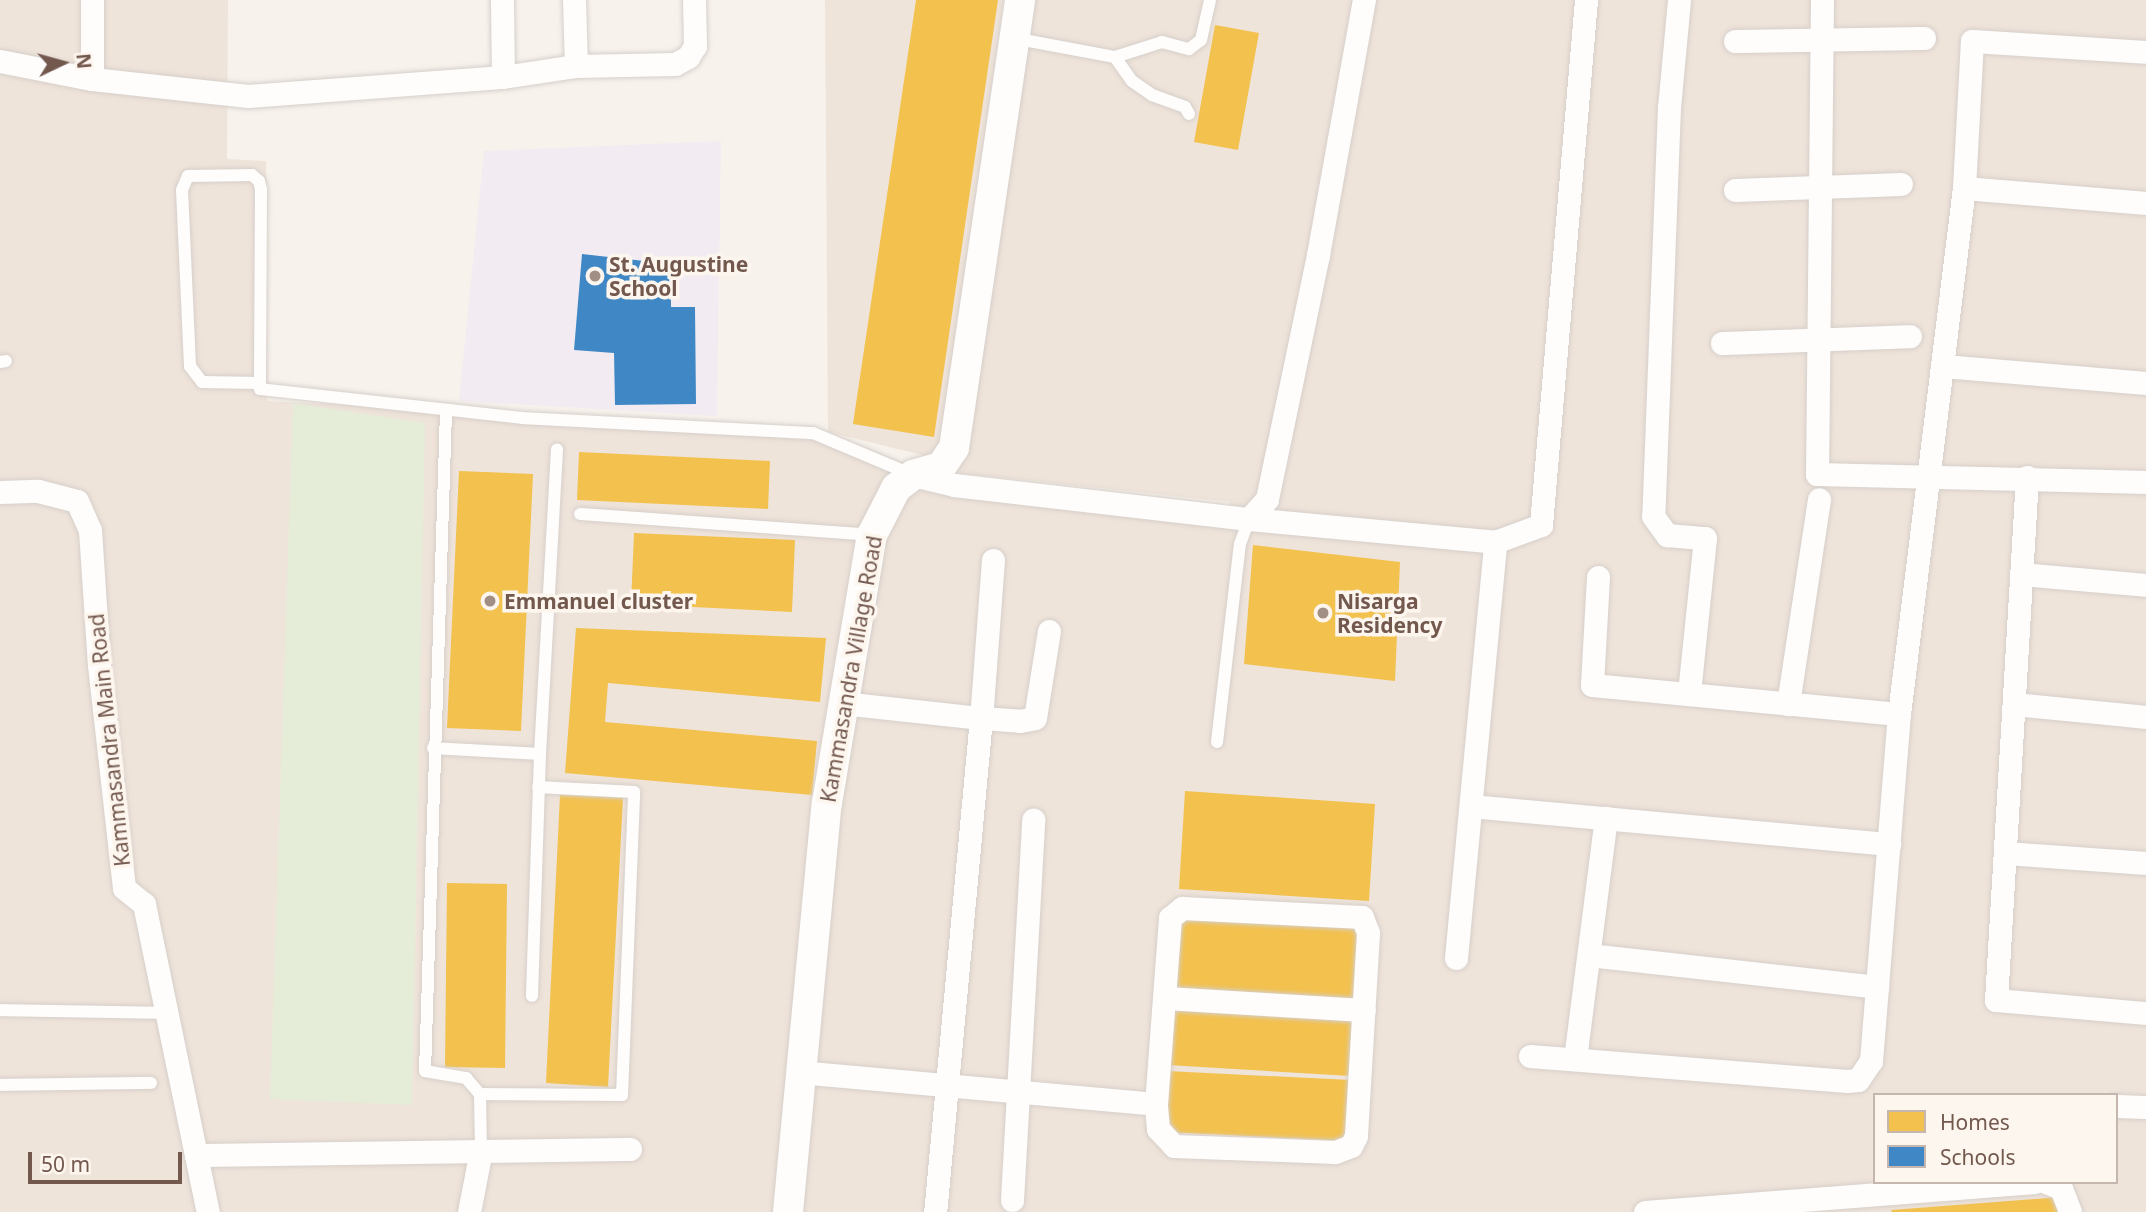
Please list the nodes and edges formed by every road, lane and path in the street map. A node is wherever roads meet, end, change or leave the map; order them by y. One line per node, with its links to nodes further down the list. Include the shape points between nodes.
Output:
1 (92, 0): 20 (street)
2 (502, 0): 19 (street)
3 (574, 0): 18 (street)
4 (694, 0): 18 (street, via 695,46 688,57 674,64)
5 (1020, 0): 11 (street, Kammasandra Village Road)
6 (1210, 0): 16 (lane, via 1201,40 1189,49 1162,42)
7 (1364, 0): 42 (street, via 1267,499)
8 (1586, 0): 44 (street, via 1541,525)
9 (1679, 0): 50 (street, via 1669,107 1653,516 1667,535 1705,538)
10 (1822, 0): 14 (street)
11 (1013, 38): 16 (lane); 35 (street, Kammasandra Village Road, via 957,433 947,461)
12 (1924, 38): 14 (street)
13 (1735, 41): 14 (street)
14 (1822, 42): 23 (street)
15 (2146, 52): 24 (street, via 1972,41)
16 (1115, 57): 21 (lane, via 1132,81 1185,107)
17 (0, 61): 20 (street)
18 (576, 66): 19 (street)
19 (503, 77): 20 (street, via 248,96)
20 (92, 79)
21 (1189, 114)
22 (1901, 184): 23 (street)
23 (1821, 188): 25 (street); 28 (street)
24 (1964, 188): 26 (street); 30 (street)
25 (1735, 190)
26 (2146, 202)
27 (1910, 336): 28 (street)
28 (1820, 340): 29 (street); 36 (street, via 1817,474)
29 (1722, 343)
30 (1943, 366): 32 (street); 36 (street)
31 (260, 383): 31 (lane, via 259,181 252,175 188,176 183,190 190,366 202,382); 33 (lane, via 260,389)
32 (2146, 383)
33 (446, 411): 35 (lane, via 813,433); 58 (lane)
34 (557, 449): 59 (lane)
35 (913, 475): 42 (street, via 954,485); 43 (street, Kammasandra Village Road, via 888,497)
36 (1932, 475): 37 (street); 54 (street)
37 (2027, 477): 38 (street); 46 (street)
38 (2146, 482)
39 (0, 492): 74 (street, Kammasandra Main Road, via 38,491 77,501 90,530 99,665 124,888 144,904)
40 (1819, 499): 52 (street)
41 (580, 514): 43 (lane)
42 (1249, 519): 44 (street); 57 (lane, via 1240,544)
43 (872, 535): 51 (street, Kammasandra Village Road)
44 (1495, 542): 61 (street)
45 (993, 560): 56 (street)
46 (2021, 574): 48 (street); 53 (street)
47 (1598, 577): 50 (street, via 1592,685)
48 (2146, 585)
49 (1049, 631): 56 (street, via 1035,718)
50 (1689, 694): 52 (street)
51 (842, 703): 56 (street); 78 (street, Kammasandra Village Road)
52 (1788, 704): 54 (street)
53 (2014, 704): 55 (street); 65 (street)
54 (1899, 714): 64 (street)
55 (2146, 717)
56 (981, 718): 80 (street)
57 (1217, 742)
58 (433, 748): 59 (lane); 83 (lane, via 425,1070 466,1078)
59 (540, 754): 60 (lane)
60 (538, 787): 70 (lane); 83 (lane, via 634,792 622,1095)
61 (1471, 806): 62 (street); 68 (street)
62 (1606, 818): 64 (street); 67 (street)
63 (1033, 820): 82 (street)
64 (1889, 844): 69 (street)
65 (2006, 853): 66 (street); 75 (street, via 1996,1000)
66 (2146, 863)
67 (1589, 955): 69 (street); 77 (street)
68 (1456, 958)
69 (1877, 987): 77 (street, via 1871,1061 1858,1080)
70 (532, 996)
71 (1165, 998): 73 (street); 73 (street, via 1166,939 1170,918 1182,908 1350,913 1362,917 1368,933); 84 (street)
72 (0, 1010): 74 (lane)
73 (1364, 1010): 84 (street, via 1356,1136 1351,1146 1335,1152 1174,1146 1158,1129)
74 (166, 1013): 89 (street, Kammasandra Main Road)
75 (2146, 1013)
76 (1530, 1056): 77 (street)
77 (1575, 1059)
78 (799, 1072): 80 (street); 95 (street, Kammasandra Village Road)
79 (151, 1083): 81 (lane)
80 (944, 1083): 82 (street); 96 (street)
81 (0, 1085)
82 (1018, 1091): 84 (street); 92 (street)
83 (480, 1094): 88 (lane)
84 (1156, 1104)
85 (2118, 1106): 86 (street)
86 (2146, 1107)
87 (629, 1149): 88 (street)
88 (481, 1150): 89 (street); 94 (street)
89 (196, 1155): 93 (street, Kammasandra Main Road)
90 (2009, 1184): 97 (street)
91 (2051, 1184): 98 (street, via 2061,1188)
92 (1012, 1200)
93 (208, 1212)
94 (469, 1212)
95 (788, 1212)
96 (935, 1212)
97 (1645, 1212)
98 (2070, 1212)

